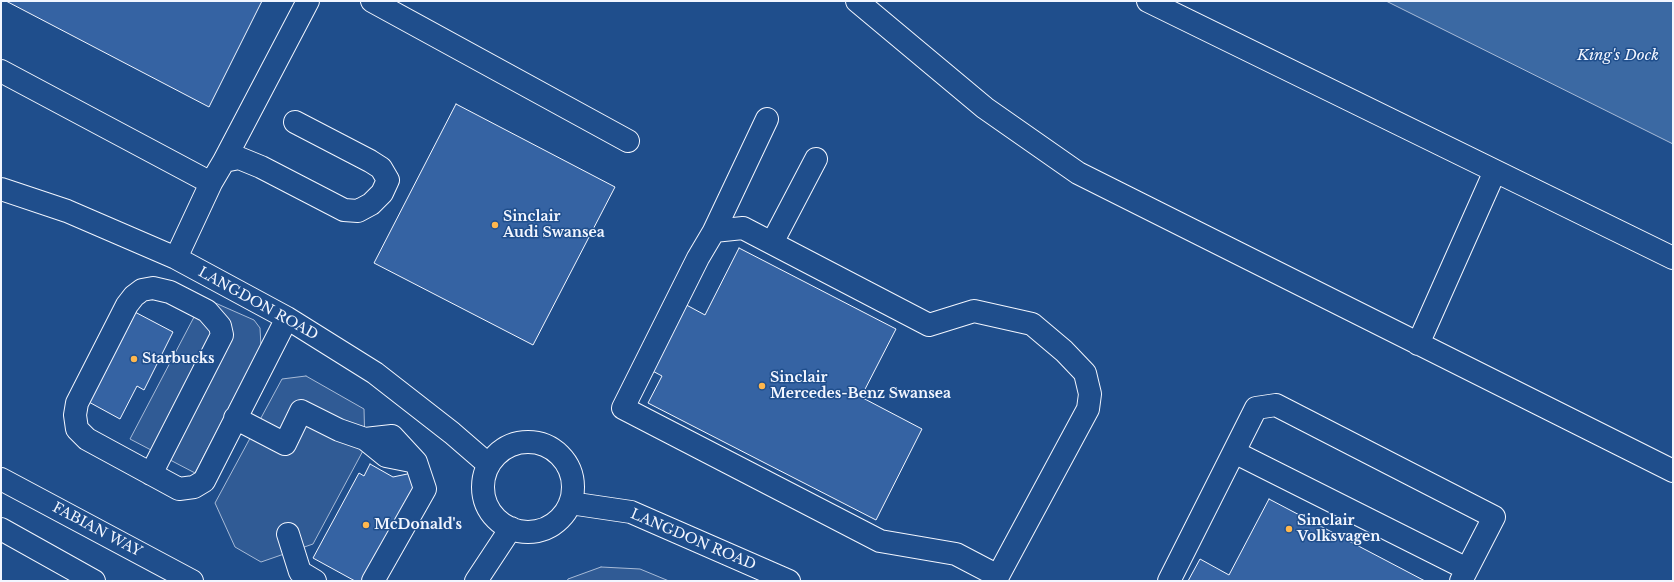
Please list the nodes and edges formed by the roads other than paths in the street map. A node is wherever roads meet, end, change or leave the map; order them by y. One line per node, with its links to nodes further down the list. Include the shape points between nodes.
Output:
1 (308, 1): 10 (main road)
2 (372, 1): 8 (main road)
3 (857, 1): 19 (main road, via 985,108 1078,173)
4 (1148, 1): 11 (main road)
5 (1, 71): 12 (main road)
6 (768, 119): 14 (main road)
7 (295, 122): 10 (main road, via 381,168 388,180 382,193 371,204 358,211 344,210 262,167 239,158)
8 (628, 141)
9 (816, 159): 15 (main road)
10 (224, 161): 12 (main road)
11 (1495, 171): 17 (main road); 19 (main road)
12 (211, 183): 16 (main road)
13 (1, 190): 16 (main road, LANGDON ROAD, via 67,211)
14 (714, 231): 15 (main road, via 743,228); 31 (main road, via 623,408 880,541 956,554)
15 (772, 243): 31 (main road, via 929,325 974,312 1032,324 1085,372 1090,394 1088,409)
16 (176, 258): 18 (main road, LANGDON ROAD)
17 (1673, 258)
18 (287, 318): 20 (main road); 22 (main road, LANGDON ROAD, via 376,374)
19 (1418, 344): 23 (main road)
20 (236, 418): 24 (main road, via 204,481 194,487 179,489); 35 (main road, via 285,444 301,412 365,439 392,436 416,462 425,489)
21 (1234, 452): 30 (main road); 30 (main road, via 1256,408 1276,405 1494,517); 38 (main road)
22 (489, 465): 26 (main road, via 498,453 511,445 525,442 540,443 554,450 565,460 573,488); 27 (main road, via 484,479 484,494 489,508 498,520)
23 (1673, 471)
24 (151, 474): 24 (main road, via 87,439 77,429 75,415 77,403 127,305 142,290 153,288 170,292 207,311 220,326 222,335)
25 (1, 479): 33 (main road, FABIAN WAY)
26 (570, 503): 27 (main road, via 553,525 525,532); 37 (main road, LANGDON ROAD, via 631,512)
27 (511, 528): 36 (main road)
28 (1, 529): 32 (main road)
29 (288, 534): 34 (main road, via 300,572)
30 (1464, 575)
31 (997, 578)
32 (94, 581)
33 (192, 581)
34 (315, 581)
35 (373, 581)
36 (476, 581)
37 (789, 581)
38 (1169, 581)

